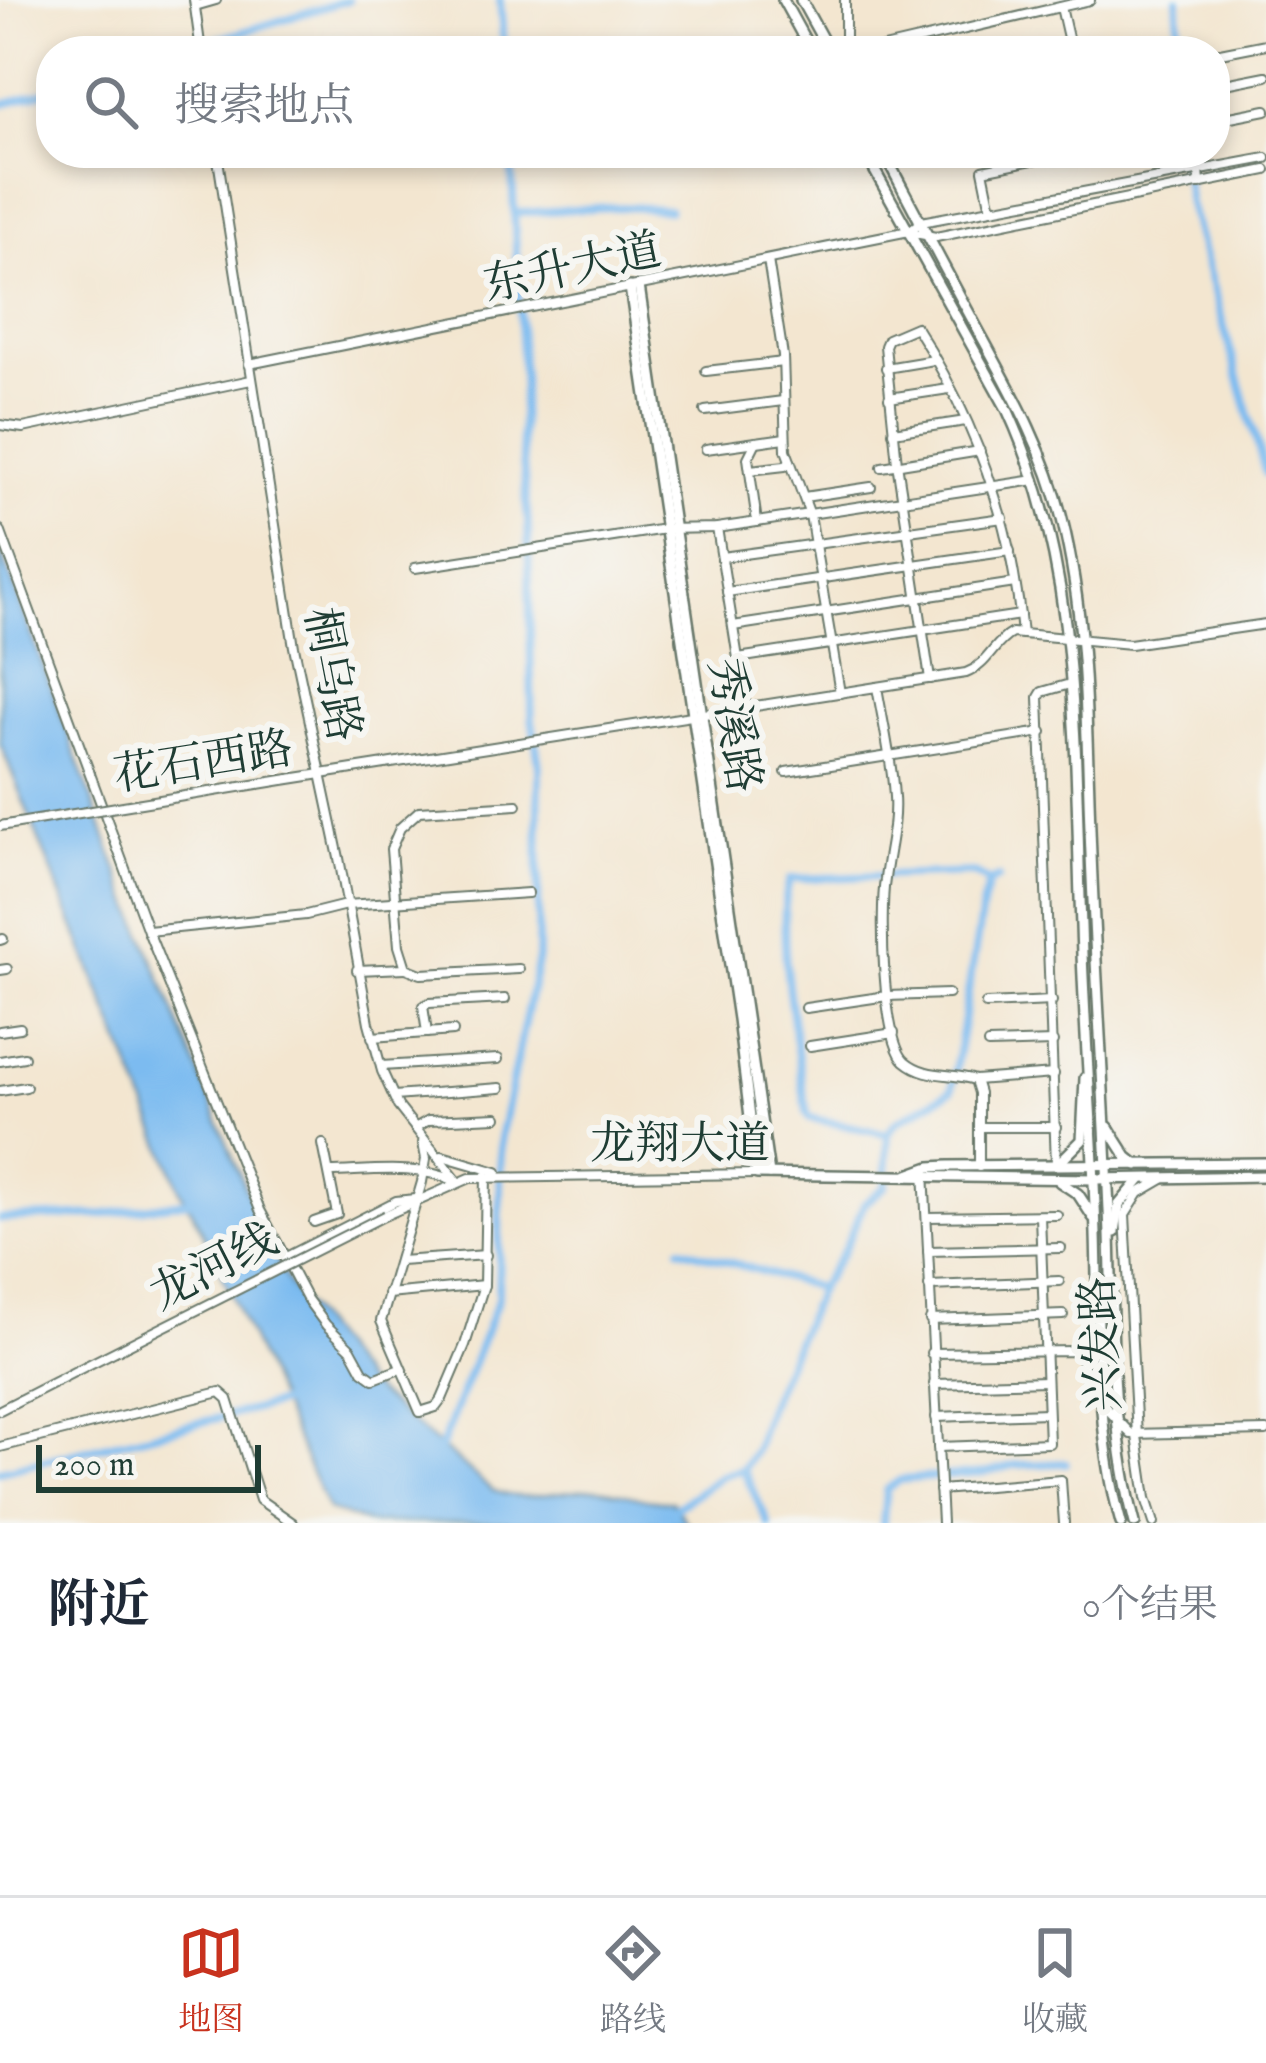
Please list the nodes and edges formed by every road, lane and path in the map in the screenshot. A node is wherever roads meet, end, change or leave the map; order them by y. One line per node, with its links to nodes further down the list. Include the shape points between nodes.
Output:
1 (216, 0): 6 (street)
2 (783, 0): 9 (main road)
3 (801, 0): 10 (main road)
4 (845, 0): 11 (street)
5 (1090, 0): 7 (street)
6 (194, 3): 8 (street)
7 (1061, 7): 12 (street); 13 (street)
8 (199, 36)
9 (803, 36)
10 (821, 36)
11 (845, 36)
12 (936, 36)
13 (1068, 36)
14 (1266, 44): 15 (street)
15 (1230, 51)
16 (1266, 76): 17 (street)
17 (1230, 83)
18 (1266, 110): 19 (street)
19 (1230, 118)
20 (1266, 158): 21 (street)
21 (1230, 166)
22 (219, 168): 39 (street, 桐乌路)
23 (873, 168): 33 (main road)
24 (892, 168): 32 (main road)
25 (993, 168): 31 (street, via 983,170)
26 (1196, 168): 29 (street)
27 (1219, 168): 29 (street)
28 (1266, 170): 30 (street)
29 (1195, 173): 30 (street); 31 (street)
30 (1197, 184): 34 (street)
31 (991, 209): 32 (street)
32 (921, 222): 33 (street); 34 (main road)
33 (909, 232): 34 (street); 35 (street, 东升大道); 60 (main road, via 1007,409)
34 (928, 237): 88 (main road, via 1045,463 1070,554)
35 (768, 260): 36 (street, 东升大道); 38 (street)
36 (635, 286): 39 (street, 东升大道); 68 (main road, 秀溪路)
37 (934, 360): 40 (street); 40 (street, via 916,327 888,339); 43 (street)
38 (783, 362): 41 (street); 45 (street)
39 (249, 364): 42 (street, 桐乌路)
40 (886, 368): 44 (street)
41 (706, 371)
42 (251, 380): 48 (street, via 22,428); 100 (street, 桐乌路)
43 (950, 388): 44 (street); 47 (street)
44 (889, 398): 49 (street)
45 (783, 400): 46 (street); 50 (street)
46 (705, 411)
47 (966, 421): 49 (street); 54 (street)
48 (0, 425)
49 (893, 432): 57 (street)
50 (785, 438): 51 (street); 56 (street)
51 (756, 442): 52 (street); 55 (street)
52 (734, 445): 53 (street); 55 (street)
53 (706, 449)
54 (980, 451): 57 (street); 62 (street)
55 (748, 458): 59 (street)
56 (790, 461): 59 (street); 63 (street)
57 (897, 465): 58 (street); 64 (street)
58 (882, 467)
59 (750, 470): 67 (street)
60 (1036, 480): 62 (street); 87 (main road, via 1057,554)
61 (871, 487): 63 (street)
62 (995, 487): 64 (street); 66 (street)
63 (804, 497): 65 (street)
64 (903, 501): 65 (street); 71 (street)
65 (810, 514): 67 (street); 72 (street)
66 (1003, 518): 71 (street); 73 (street)
67 (758, 522): 69 (street)
68 (669, 528): 69 (street); 76 (street); 96 (main road, 秀溪路)
69 (717, 529): 74 (street)
70 (0, 530): 106 (street)
71 (908, 532): 72 (street); 75 (street)
72 (815, 544): 74 (street); 77 (street)
73 (1010, 551): 75 (street); 78 (street)
74 (722, 557): 79 (street)
75 (913, 565): 77 (street); 80 (street)
76 (416, 568)
77 (821, 579): 79 (street); 81 (street)
78 (1015, 583): 80 (street); 82 (street)
79 (728, 592): 84 (street)
80 (917, 598): 81 (street); 85 (street)
81 (826, 611): 84 (street); 89 (street)
82 (1020, 615): 85 (street); 86 (street)
83 (1266, 624): 88 (street, via 1130,644)
84 (733, 626): 90 (street)
85 (922, 630): 89 (street); 91 (street)
86 (1022, 634): 87 (street); 91 (street, 花石西路, via 1005,636 979,668)
87 (1067, 638): 88 (street); 92 (main road)
88 (1080, 639): 137 (main road)
89 (832, 644): 90 (street); 94 (street)
90 (738, 658): 95 (street)
91 (930, 679): 93 (street, 花石西路)
92 (1070, 684): 97 (street, via 1042,692); 129 (main road)
93 (878, 687): 94 (street, 花石西路); 98 (street)
94 (840, 693): 95 (street, 花石西路)
95 (746, 708): 96 (street, 花石西路)
96 (697, 716): 100 (street, 花石西路); 151 (main road, 秀溪路)
97 (1042, 732): 98 (street); 113 (street)
98 (888, 756): 99 (street); 111 (street, via 895,814 884,890)
99 (787, 772)
100 (321, 775): 102 (street, 花石西路, bridge); 105 (street, 桐乌路)
101 (517, 805): 104 (street, via 411,814 391,849)
102 (0, 826)
103 (528, 893): 104 (street)
104 (395, 902): 105 (street); 107 (street)
105 (346, 905): 106 (street); 109 (street, 桐乌路)
106 (148, 931): 172 (street)
107 (406, 968): 108 (street); 109 (street)
108 (519, 969)
109 (357, 970): 121 (street, 桐乌路)
110 (948, 994): 111 (street)
111 (887, 996): 115 (street); 120 (street)
112 (505, 1000): 119 (street, via 429,1003)
113 (1052, 1001): 114 (street); 122 (street)
114 (986, 1004)
115 (806, 1008)
116 (20, 1028): 117 (street)
117 (0, 1031)
118 (453, 1031): 119 (street)
119 (427, 1033): 121 (street)
120 (894, 1033): 124 (street); 131 (street, via 910,1065)
121 (372, 1036): 128 (street, 桐乌路)
122 (1053, 1042): 123 (street); 130 (street)
123 (988, 1045)
124 (810, 1046)
125 (24, 1057): 127 (street)
126 (498, 1058): 128 (street)
127 (0, 1060)
128 (381, 1066): 135 (street, 桐乌路)
129 (1088, 1066): 145 (main road, via 1082,1140); 146 (main road)
130 (1054, 1074): 131 (street); 139 (street)
131 (975, 1080): 138 (street)
132 (26, 1087): 134 (street)
133 (500, 1088): 135 (street)
134 (0, 1091)
135 (393, 1096): 140 (street, 桐乌路)
136 (497, 1117): 140 (street, via 429,1120)
137 (1107, 1126): 144 (main road); 147 (main road)
138 (980, 1127): 139 (street); 148 (street)
139 (1056, 1127): 145 (street)
140 (418, 1132): 142 (street, 桐乌路); 150 (street)
141 (323, 1144): 149 (street)
142 (438, 1155): 153 (street); 161 (street, 桐乌路)
143 (1266, 1163): 144 (main road, 龙翔大道)
144 (1137, 1165): 147 (main road, 龙翔大道)
145 (1056, 1166): 146 (main road, 龙翔大道); 148 (main road, 龙翔大道)
146 (1095, 1166): 147 (main road, 龙翔大道); 160 (main road)
147 (1108, 1166): 156 (main road)
148 (980, 1167): 152 (main road, 龙翔大道)
149 (330, 1172): 150 (street); 166 (street, via 337,1214)
150 (424, 1172): 161 (street); 162 (street)
151 (763, 1174): 152 (main road, 龙翔大道); 153 (street, 龙翔大道)
152 (924, 1174): 159 (main road, 龙翔大道); 165 (street)
153 (510, 1175): 154 (street, 龙翔大道)
154 (489, 1176): 161 (street, 龙翔大道); 171 (street)
155 (1266, 1176): 158 (main road, 龙翔大道)
156 (1108, 1178): 157 (main road, 龙翔大道); 160 (main road, 龙翔大道); 177 (main road)
157 (1143, 1178): 158 (main road, 龙翔大道); 177 (main road, via 1119,1205)
158 (1164, 1178): 194 (street, 兴发路, via 1138,1193 1126,1216)
159 (1056, 1179): 160 (main road, 龙翔大道); 167 (main road)
160 (1095, 1179): 167 (main road)
161 (457, 1181): 162 (street, 龙河线)
162 (416, 1200): 172 (street, via 396,1202); 173 (street); 189 (street, 龙河线, bridge)
163 (1040, 1216): 164 (street); 165 (street); 168 (street)
164 (1057, 1216)
165 (927, 1217): 170 (street)
166 (314, 1222)
167 (1096, 1222): 188 (main road)
168 (1041, 1248): 169 (street); 170 (street); 175 (street)
169 (1061, 1248)
170 (928, 1251): 178 (street)
171 (486, 1255): 173 (street); 176 (street)
172 (284, 1258): 185 (street, via 369,1377)
173 (400, 1261): 179 (street)
174 (1059, 1281): 175 (street)
175 (1042, 1282): 178 (street); 180 (street)
176 (484, 1285): 179 (street); 185 (street, via 436,1407 420,1412)
177 (1111, 1285): 192 (main road)
178 (929, 1286): 182 (street)
179 (388, 1294): 185 (street, via 382,1328)
180 (1044, 1315): 181 (street); 182 (street); 183 (street)
181 (1063, 1315)
182 (930, 1320): 184 (street)
183 (1045, 1349): 184 (street); 186 (street); 188 (street, via 1081,1354 1089,1390)
184 (932, 1353): 187 (street)
185 (400, 1369)
186 (1046, 1381): 187 (street); 190 (street)
187 (934, 1384): 191 (street)
188 (1102, 1405): 192 (street); 201 (main road)
189 (0, 1410)
190 (1048, 1413): 191 (street); 196 (street, via 1048,1443)
191 (936, 1417): 196 (street)
192 (1118, 1421): 194 (street); 202 (main road)
193 (1266, 1431): 194 (street)
194 (1137, 1436): 203 (street, 兴发路)
195 (0, 1447): 198 (street, via 220,1392 260,1500)
196 (938, 1447): 197 (street)
197 (940, 1488): 199 (street); 200 (street, via 1060,1480)
198 (293, 1523)
199 (942, 1523)
200 (1064, 1523)
201 (1121, 1523)
202 (1135, 1523)
203 (1154, 1523)

